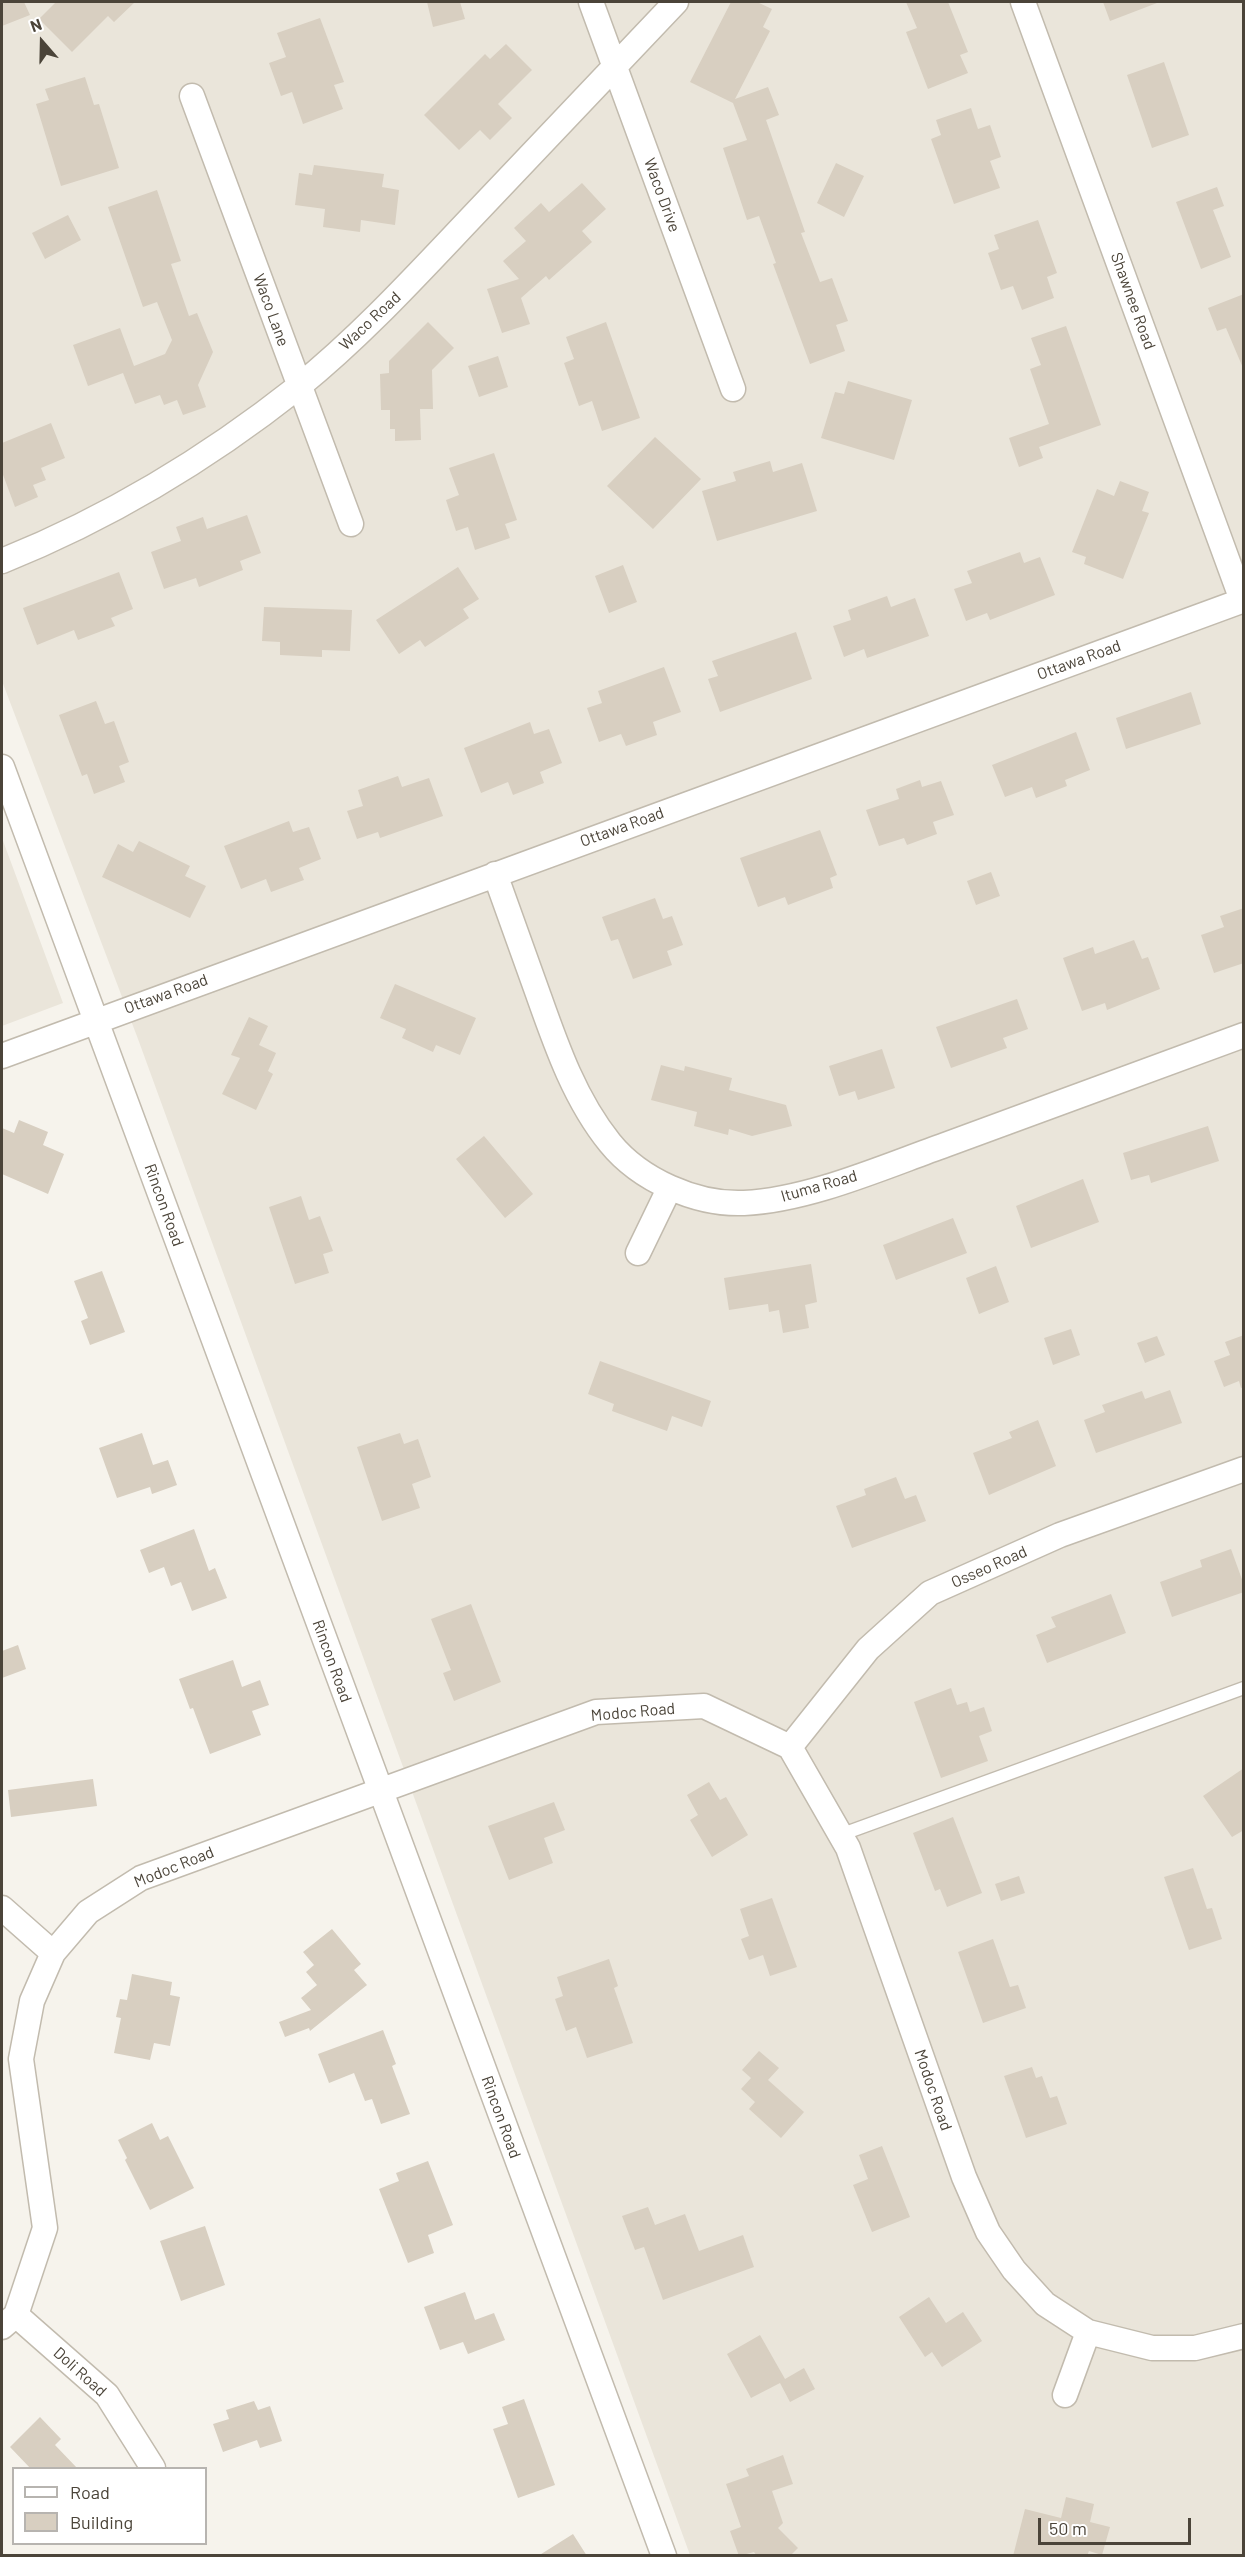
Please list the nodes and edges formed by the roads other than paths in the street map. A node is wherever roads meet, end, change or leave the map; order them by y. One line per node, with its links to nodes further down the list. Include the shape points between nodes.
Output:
1 (591, 2): 4 (street, Waco Drive)
2 (676, 2): 4 (street, Waco Road)
3 (1023, 2): 10 (street, Shawnee Road)
4 (615, 66): 6 (street, Waco Road, via 383,310); 7 (street, Waco Drive)
5 (192, 96): 6 (street, Waco Lane)
6 (299, 386): 8 (street, Waco Lane); 9 (street, Waco Road, via 224,443 136,498 68,534)
7 (733, 389)
8 (351, 524)
9 (2, 561)
10 (1243, 600): 12 (street, Ottawa Road)
11 (2, 767): 13 (street, Rincon Road)
12 (495, 874): 13 (street, Ottawa Road); 16 (street, Ituma Road, via 571,1079 610,1144)
13 (96, 1020): 15 (street, Ottawa Road); 21 (street, Rincon Road)
14 (1244, 1035): 16 (street, Ituma Road, via 890,1165 789,1197 742,1203)
15 (2, 1056)
16 (669, 1189): 17 (street)
17 (638, 1253)
18 (1244, 1469): 20 (street, Osseo Road, via 1060,1535 930,1593 868,1649)
19 (1244, 1688): 22 (lane)
20 (790, 1747): 21 (street, Modoc Road, via 704,1706 596,1712); 22 (street, Modoc Road)
21 (379, 1790): 24 (street, Modoc Road, via 141,1878 88,1912); 30 (street, Rincon Road)
22 (840, 1835): 26 (street, Modoc Road, via 848,1848 964,2177 988,2232 1014,2270 1045,2304)
23 (2, 1908): 24 (street)
24 (53, 1953): 25 (street, Modoc Road, via 32,2001 21,2059 45,2228)
25 (9, 2321): 29 (street, Doli Road, via 107,2395)
26 (1088, 2332): 27 (street, Modoc Road, via 1152,2348 1195,2348); 28 (street)
27 (1244, 2336)
28 (1065, 2395)
29 (152, 2467)
30 (664, 2556)

